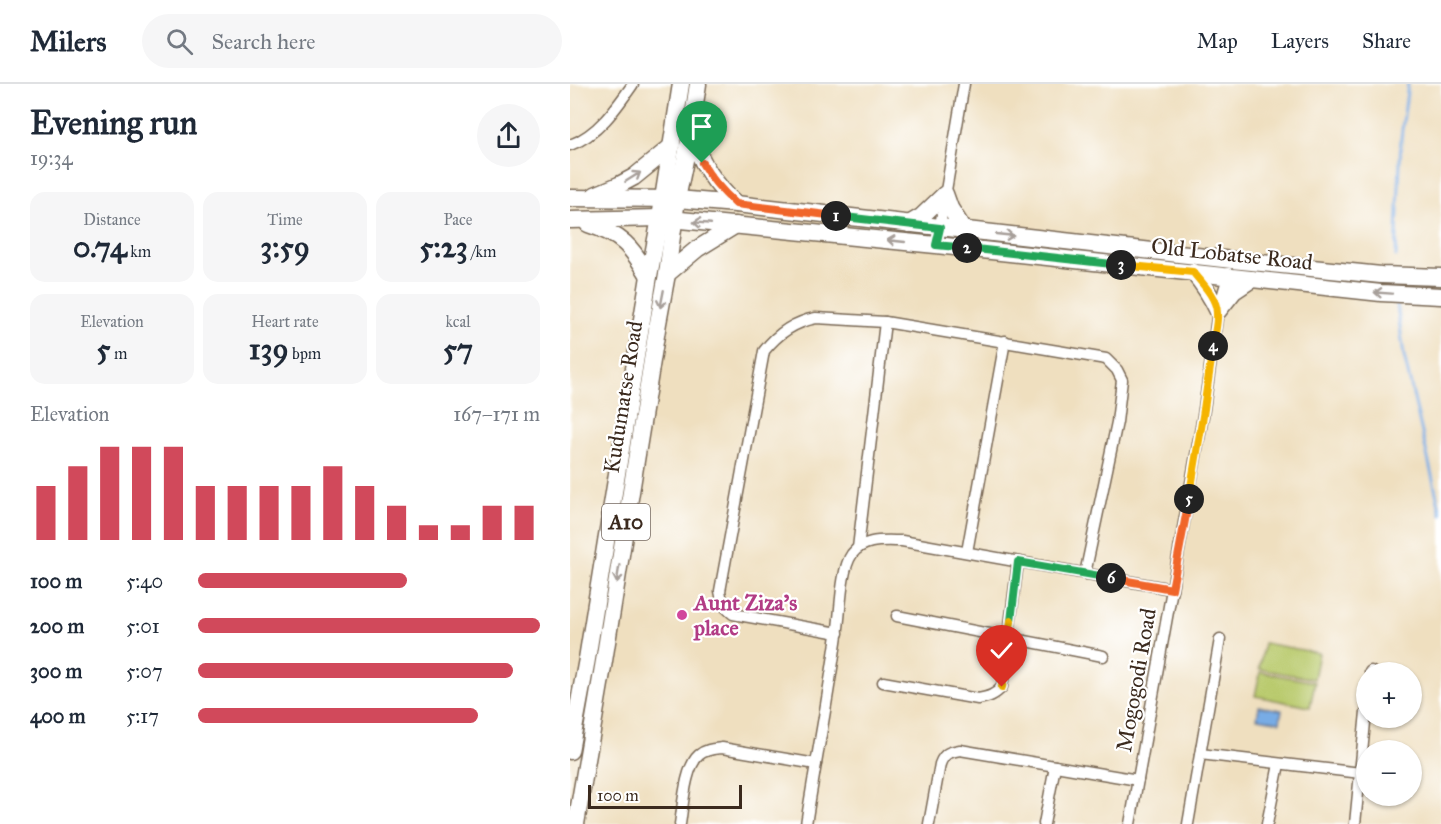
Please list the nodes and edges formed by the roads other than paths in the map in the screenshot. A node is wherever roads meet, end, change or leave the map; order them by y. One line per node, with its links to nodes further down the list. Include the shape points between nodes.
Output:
1 (633, 84): 6 (street, via 611,115 581,141)
2 (681, 84): 7 (main road, Kudumatse Road / A10)
3 (698, 84): 5 (main road, Kudumatse Road / A10)
4 (964, 84): 8 (street)
5 (690, 136): 11 (main road, Kudumatse Road / A10); 12 (main road, via 708,173)
6 (570, 145)
7 (672, 146): 10 (main road, one-way to 7, via 634,177); 11 (main road, Kudumatse Road / A10)
8 (945, 194): 15 (main road); 17 (street); 18 (main road)
9 (570, 198): 10 (main road, Old Lobatse Road)
10 (589, 198): 11 (main road, Old Lobatse Road)
11 (670, 199): 12 (main road, Old Lobatse Road); 13 (main road, Kudumatse Road / A10)
12 (736, 204): 15 (main road, Old Lobatse Road)
13 (668, 219): 14 (main road, Old Lobatse Road); 16 (main road, Old Lobatse Road, one-way to 13); 22 (main road, Kudumatse Road / A10); 23 (main road, Kudumatse Road / A10)
14 (573, 220): 23 (main road, via 613,233 637,256)
15 (909, 224): 17 (main road, Old Lobatse Road)
16 (736, 225): 19 (main road, Old Lobatse Road, one-way to 16); 22 (main road, via 697,249)
17 (940, 228): 18 (main road, Old Lobatse Road); 19 (street)
18 (963, 230): 20 (main road, Old Lobatse Road, one-way to 20)
19 (936, 245): 21 (main road, Old Lobatse Road)
20 (1232, 260): 24 (street, Mogogodi Road); 25 (main road, Old Lobatse Road)
21 (1193, 272): 24 (main road, Old Lobatse Road); 28 (main road)
22 (667, 274): 50 (main road, Kudumatse Road / A10, one-way to 50)
23 (649, 276): 42 (main road, Kudumatse Road / A10)
24 (1228, 276): 26 (main road, Old Lobatse Road); 28 (street, Mogogodi Road)
25 (1441, 277)
26 (1252, 279): 27 (main road, Old Lobatse Road, one-way to 26); 28 (main road, via 1234,291)
27 (1441, 296)
28 (1218, 311): 35 (street, Mogogodi Road)
29 (885, 322): 30 (street); 31 (street); 37 (street, via 806,320 773,339 764,351 720,591 723,605 733,614)
30 (1005, 341): 32 (street); 34 (street, via 1106,359 1122,380 1117,423)
31 (858, 548): 32 (street, via 883,540); 37 (street, via 846,568)
32 (967, 552): 33 (street)
33 (1018, 562): 34 (street); 38 (street)
34 (1085, 574): 35 (street)
35 (1172, 589): 48 (street, Mogogodi Road)
36 (897, 616): 38 (street)
37 (838, 633): 44 (street)
38 (1009, 637): 40 (street); 41 (street, via 1002,687 988,698)
39 (1220, 639): 43 (street)
40 (1103, 656)
41 (883, 682)
42 (570, 751)
43 (1200, 754): 45 (street); 56 (street)
44 (816, 764): 51 (street, via 709,749 698,756 690,770); 52 (street)
45 (1279, 764): 47 (street); 57 (street)
46 (1055, 766): 48 (street); 53 (street, via 960,750 951,752 943,756 940,764); 54 (street)
47 (1356, 773)
48 (1138, 780): 55 (street, Mogogodi Road)
49 (1357, 806): 58 (street)
50 (576, 824)
51 (680, 824)
52 (806, 824)
53 (929, 824)
54 (1044, 824)
55 (1130, 824)
56 (1188, 824)
57 (1268, 824)
58 (1356, 824)

